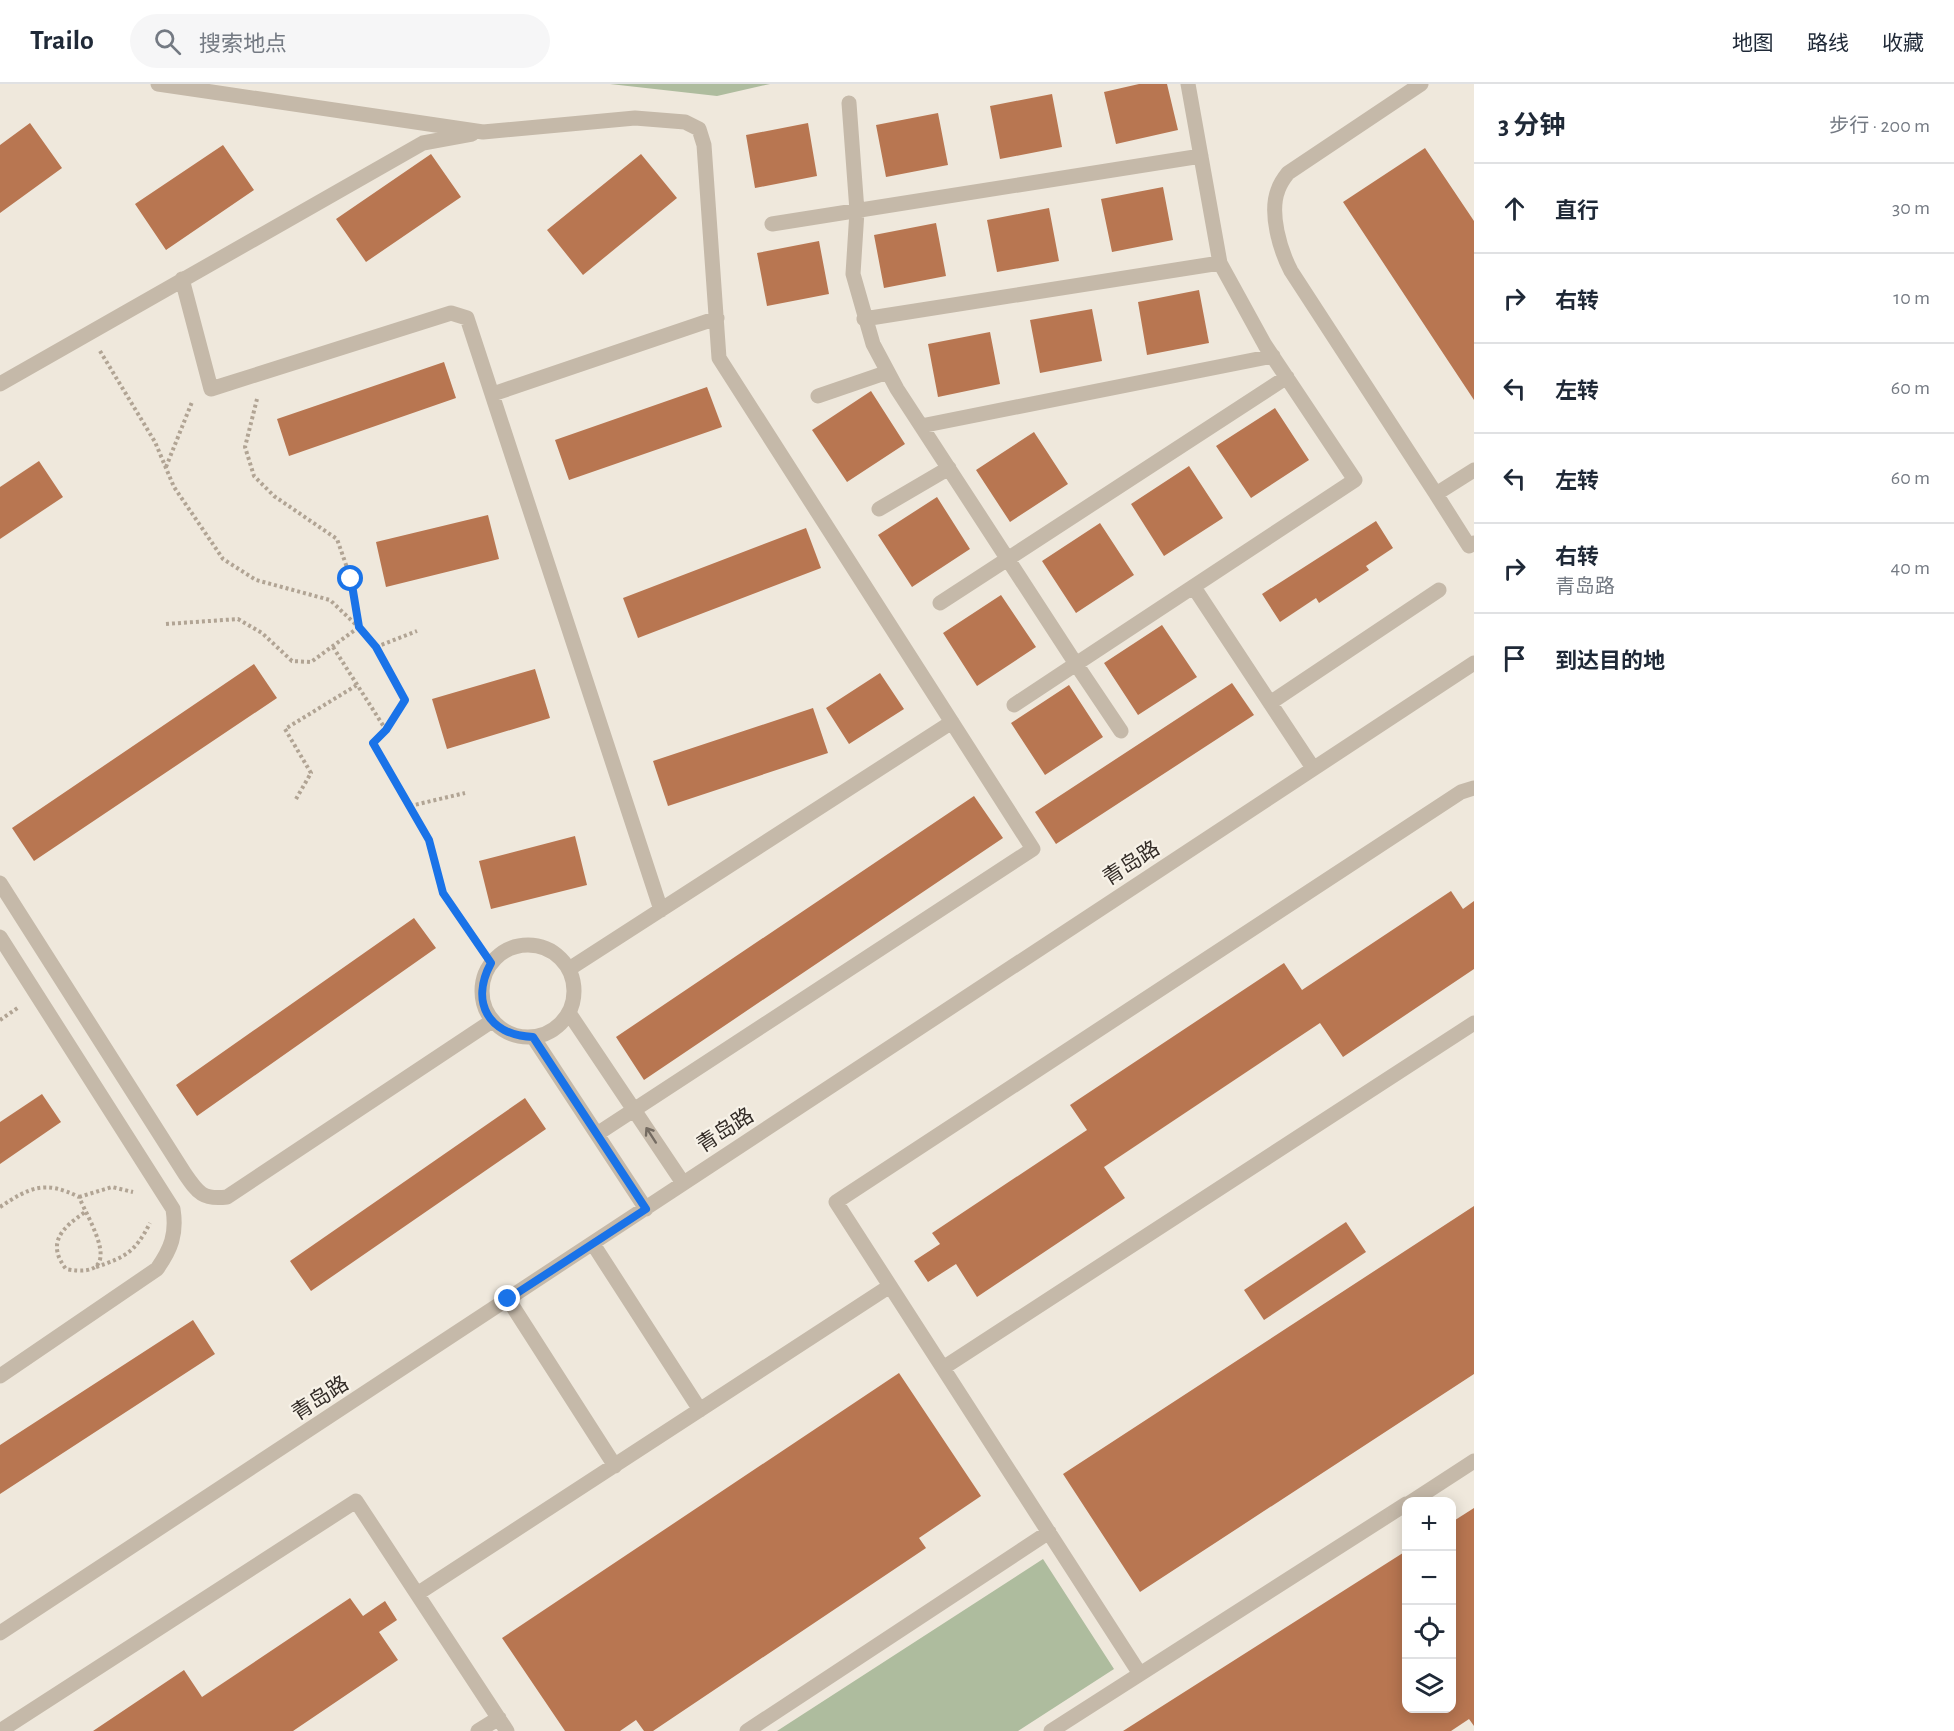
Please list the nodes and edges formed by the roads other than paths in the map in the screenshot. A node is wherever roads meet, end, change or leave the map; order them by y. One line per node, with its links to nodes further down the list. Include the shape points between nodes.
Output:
1 (159, 84): 5 (street)
2 (1188, 84): 6 (street)
3 (1420, 84): 22 (street, via 1288,173 1277,190 1275,205 1280,242 1291,271)
4 (849, 103): 7 (street)
5 (483, 132): 10 (street, via 423,143); 11 (street, via 635,118 685,122 699,129 704,145)
6 (1201, 156): 7 (street); 9 (street)
7 (857, 211): 8 (street); 12 (street, via 853,274)
8 (772, 224)
9 (1221, 263): 12 (street); 13 (street)
10 (182, 279): 16 (street); 17 (street, via 211,389 451,313 467,318)
11 (717, 318): 17 (street); 33 (street, via 719,357)
12 (864, 319): 14 (street)
13 (1273, 356): 15 (street); 19 (street)
14 (888, 372): 18 (street); 19 (street)
15 (1287, 377): 25 (street); 26 (street, via 1355,480)
16 (0, 384)
17 (493, 394): 38 (street)
18 (818, 396)
19 (921, 426): 20 (street)
20 (949, 468): 23 (street); 25 (street)
21 (1474, 470): 22 (street)
22 (1436, 494): 24 (street, via 1469,546)
23 (879, 509)
24 (1474, 543)
25 (1008, 559): 28 (street); 30 (street)
26 (1195, 589): 30 (street); 31 (street)
27 (1439, 590): 31 (street)
28 (940, 603)
29 (1474, 663): 35 (street, 青岛路)
30 (1076, 664): 32 (street); 34 (street)
31 (1270, 703): 35 (street)
32 (1014, 705)
33 (952, 722): 38 (street); 45 (street, via 1033,849)
34 (1121, 731)
35 (1313, 768): 47 (street, 青岛路)
36 (1474, 789): 50 (street, via 1461,792 836,1202)
37 (0, 883): 42 (street, via 185,1174 196,1190 211,1199 227,1197)
38 (661, 910): 40 (street)
39 (0, 938): 53 (street, via 173,1209 176,1227 168,1253 157,1269)
40 (569, 969): 41 (street, via 574,998); 42 (street, via 560,957 533,945 503,952 491,963 481,992)
41 (569, 1012): 44 (street, via 560,1025); 45 (street)
42 (492, 1021): 44 (street, via 518,1037)
43 (1474, 1023): 52 (street)
44 (533, 1037): 46 (street)
45 (634, 1109): 46 (street); 47 (street, one-way to 45)
46 (597, 1134): 48 (street)
47 (683, 1183): 48 (street, 青岛路)
48 (646, 1209): 49 (street, 青岛路)
49 (593, 1244): 51 (street, 青岛路); 54 (street)
50 (890, 1286): 52 (street); 54 (street)
51 (508, 1299): 56 (street); 61 (street, 青岛路)
52 (943, 1368): 59 (street)
53 (0, 1376)
54 (700, 1410): 56 (street)
55 (1474, 1461): 57 (street)
56 (615, 1466): 60 (street)
57 (1419, 1497)
58 (1402, 1507): 62 (street)
59 (1049, 1532): 62 (street); 67 (street)
60 (417, 1594): 63 (street); 64 (street, via 356,1501)
61 (0, 1633)
62 (1140, 1674): 68 (street)
63 (499, 1718): 65 (street); 66 (street)
64 (0, 1731)
65 (478, 1731)
66 (507, 1731)
67 (747, 1731)
68 (1051, 1731)

